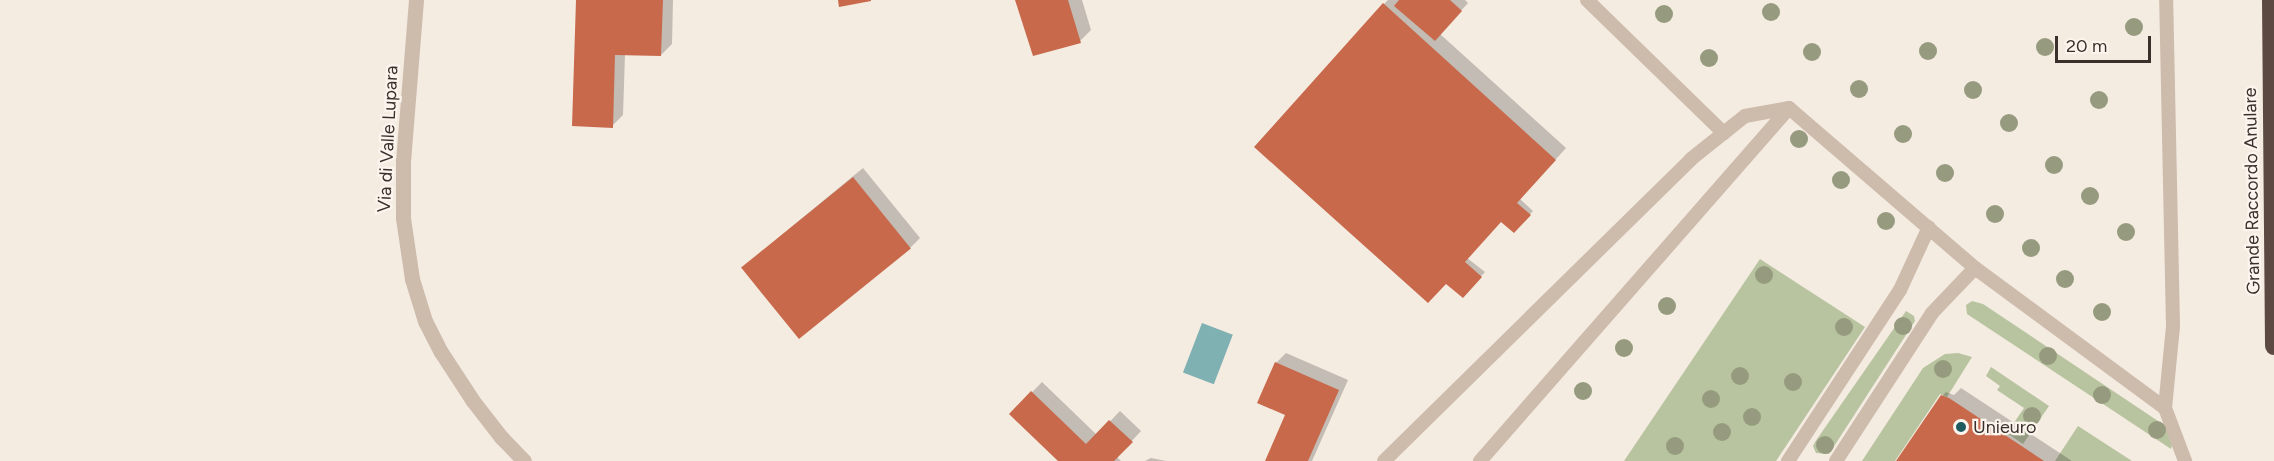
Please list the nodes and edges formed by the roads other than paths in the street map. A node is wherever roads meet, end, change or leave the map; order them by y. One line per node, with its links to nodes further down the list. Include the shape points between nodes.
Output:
1 (416, 0): 11 (street, Via di Valle Lupara, via 403,160 403,218 412,279 425,321 441,352 480,410)
2 (1587, 0): 6 (lane)
3 (2166, 0): 10 (lane, via 2173,326)
4 (2271, 0): 9 (highway, Grande Raccordo Anulare)
5 (1789, 108): 6 (lane, via 1745,116); 7 (lane); 13 (lane)
6 (1724, 133): 12 (lane, via 1683,167)
7 (1929, 227): 8 (lane); 14 (lane, via 1900,290)
8 (1975, 268): 10 (lane); 15 (lane, via 1932,312)
9 (2274, 346)
10 (2165, 408): 16 (lane)
11 (524, 461)
12 (1384, 461)
13 (1480, 461)
14 (1788, 461)
15 (1836, 461)
16 (2185, 461)

